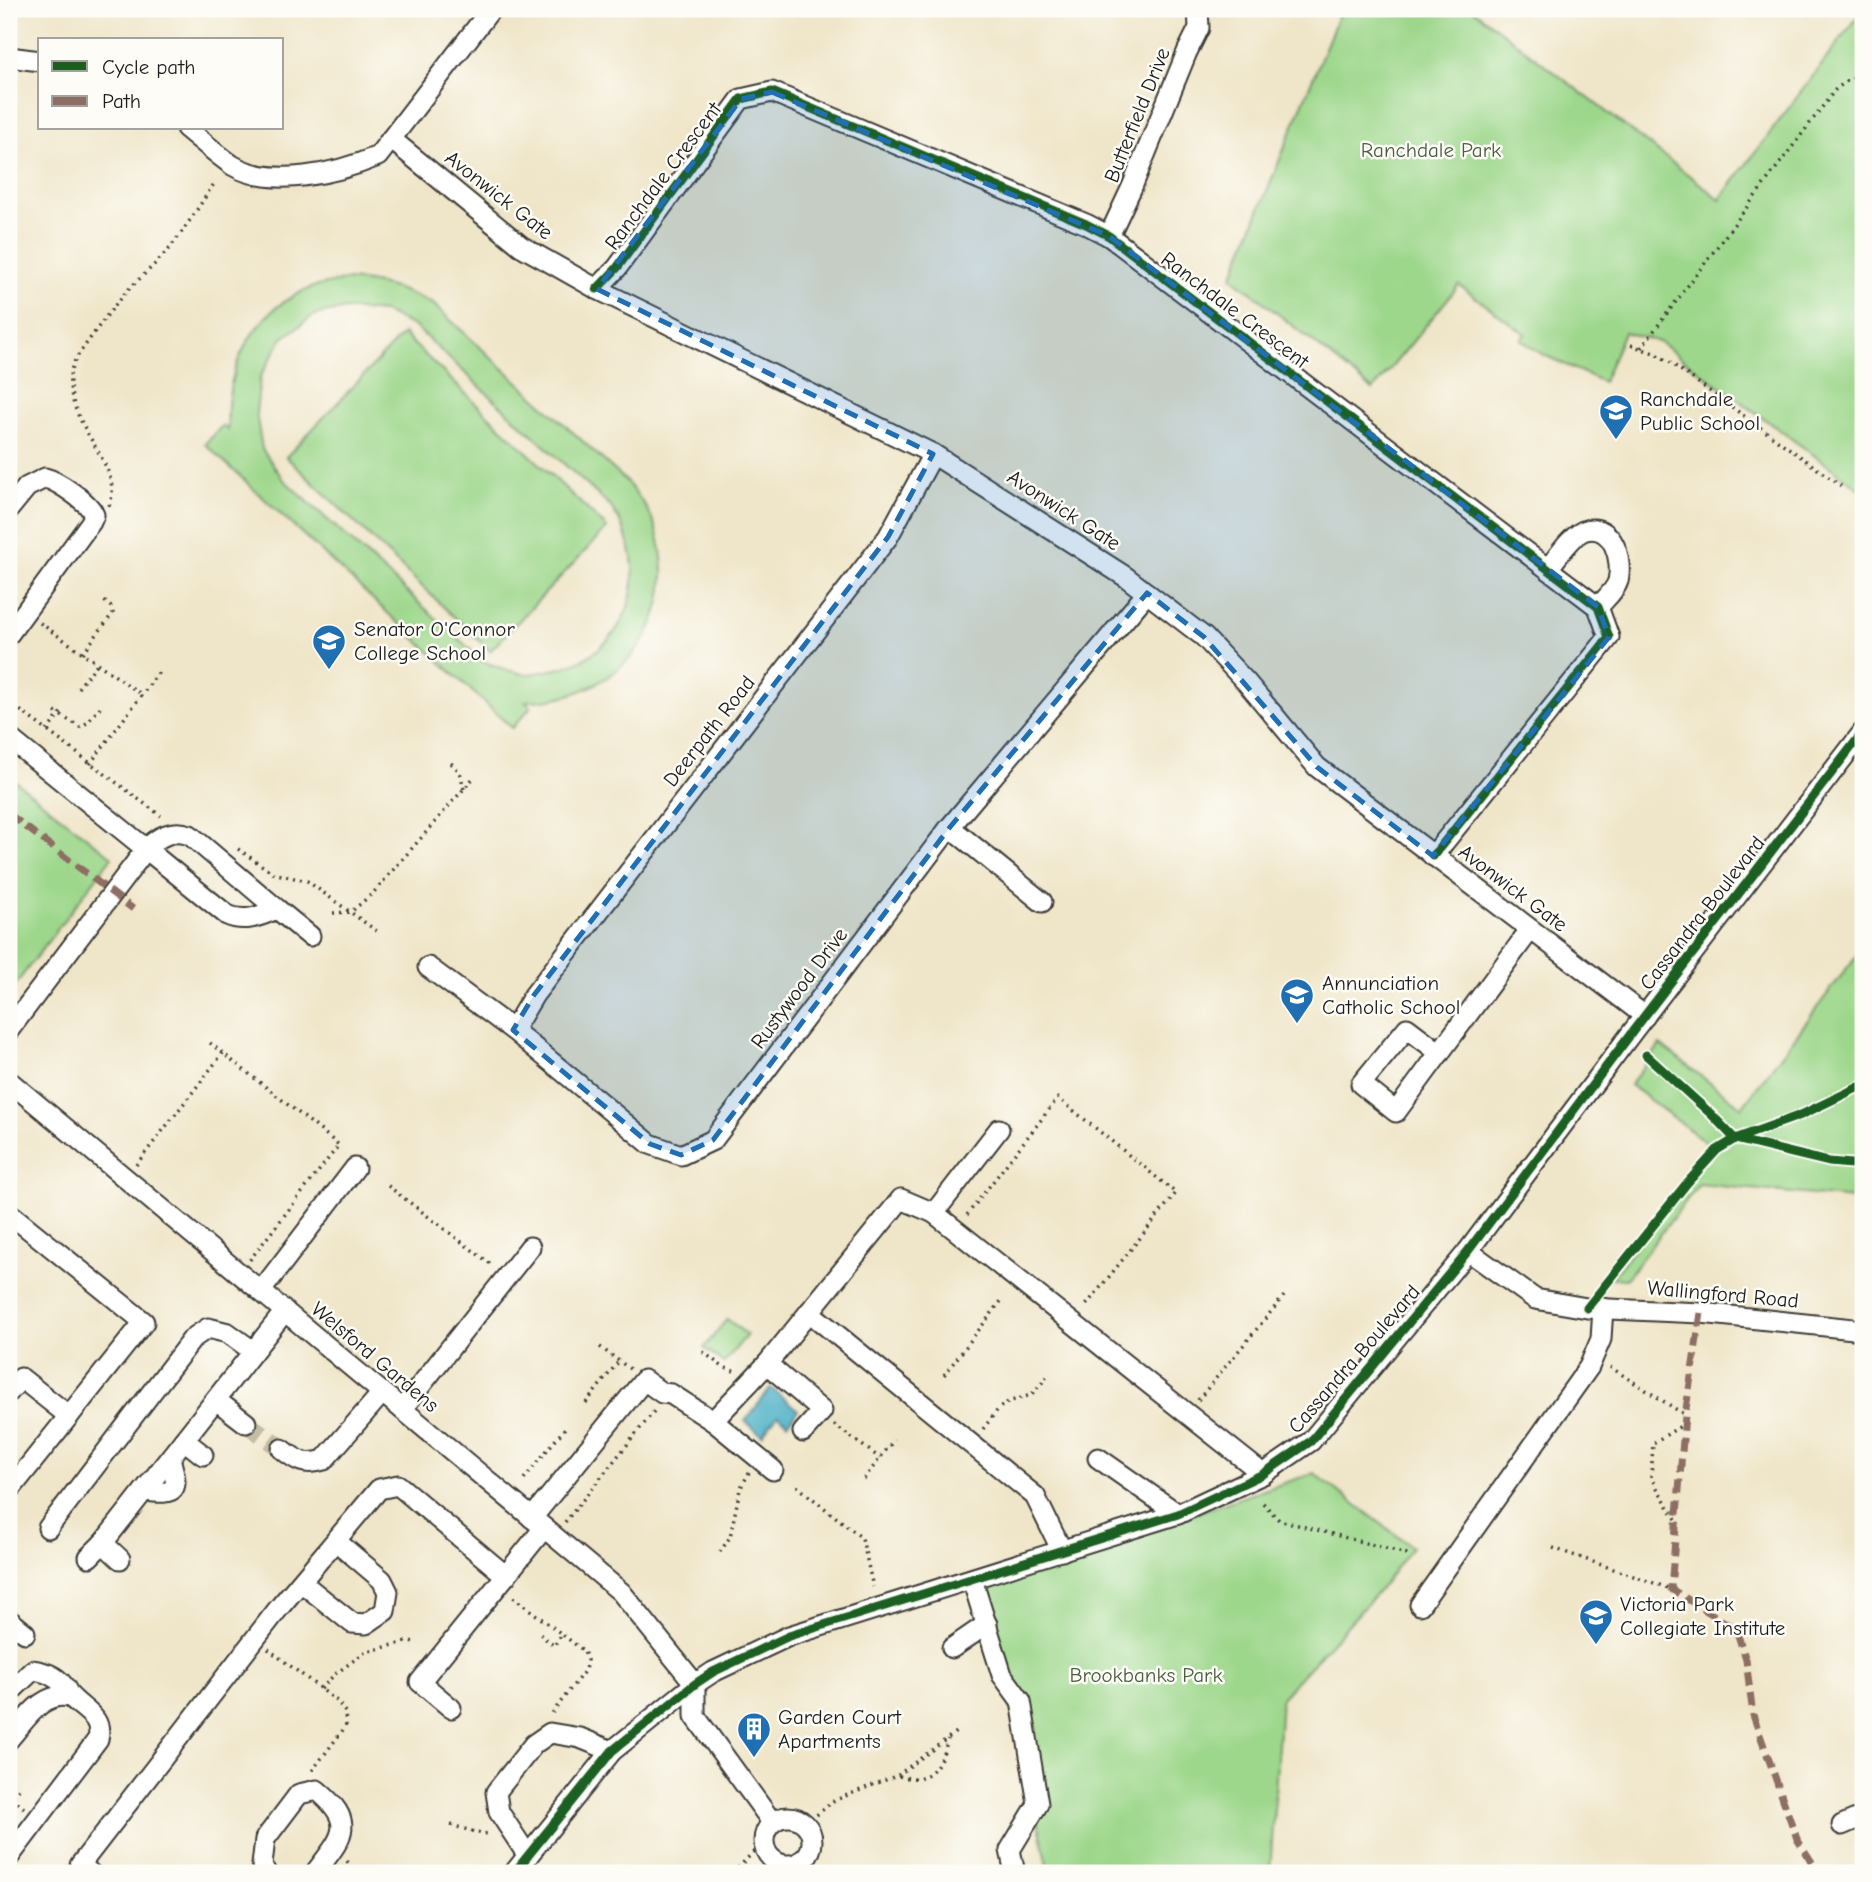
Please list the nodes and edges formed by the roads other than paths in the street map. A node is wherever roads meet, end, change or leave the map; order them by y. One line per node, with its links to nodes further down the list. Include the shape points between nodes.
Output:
1 (491, 9): 6 (street)
2 (1198, 9): 7 (street, Butterfield Drive, via 1199,28)
3 (9, 57): 4 (street)
4 (38, 61)
5 (188, 130): 6 (street, via 233,166 285,178 350,168 378,156)
6 (391, 139): 8 (street, Avonwick Gate, via 521,246)
7 (1109, 236): 8 (street, Ranchdale Crescent, via 772,92 741,99); 11 (street, Ranchdale Crescent)
8 (597, 289): 9 (street, Avonwick Gate)
9 (933, 454): 12 (street, Avonwick Gate); 27 (street, Deerpath Road, via 888,537 534,995)
10 (9, 509): 14 (street, via 27,487 45,478 86,503 94,515)
11 (1548, 569): 13 (street, Ranchdale Crescent); 13 (street, via 1585,530 1606,536 1617,550 1620,567 1617,585)
12 (1147, 593): 17 (street, Rustywood Drive); 19 (street, Avonwick Gate, via 1204,636 1317,766)
13 (1598, 607): 19 (street, via 1609,637)
14 (9, 634)
15 (1863, 732): 25 (street, Cassandra Boulevard)
16 (9, 738): 18 (street)
17 (950, 827): 20 (street); 27 (street, Rustywood Drive, via 713,1140 681,1155 650,1144)
18 (146, 849): 21 (street, via 227,915 252,918); 21 (street, via 171,833 190,835); 26 (street)
19 (1433, 856): 22 (street, Avonwick Gate)
20 (1042, 902)
21 (277, 909): 23 (street)
22 (1530, 930): 25 (street, Avonwick Gate); 28 (street)
23 (310, 936)
24 (428, 967): 27 (street, Rustywood Drive)
25 (1645, 1016): 35 (street, Cassandra Boulevard)
26 (9, 1030)
27 (513, 1030)
28 (1440, 1053)
29 (9, 1081): 36 (street, Welsford Gardens)
30 (999, 1129): 33 (street)
31 (355, 1168): 36 (street)
32 (9, 1213): 47 (street, via 144,1322)
33 (934, 1213): 39 (street, via 901,1199); 57 (street)
34 (530, 1247): 46 (street)
35 (1468, 1251): 37 (street, Wallingford Road, via 1535,1299); 57 (street, Cassandra Boulevard, via 1311,1441)
36 (261, 1291): 38 (street, Welsford Gardens)
37 (1603, 1308): 40 (street, Wallingford Road, via 1701,1312); 70 (street, via 1601,1339 1589,1367)
38 (285, 1311): 41 (street); 44 (street, Welsford Gardens)
39 (809, 1312): 42 (street); 64 (street, via 1035,1496)
40 (1863, 1330)
41 (253, 1351): 45 (street); 61 (street, via 228,1333 208,1328 192,1338)
42 (767, 1364): 48 (street); 50 (street, via 822,1411)
43 (9, 1392): 47 (street, via 20,1378)
44 (382, 1392): 46 (street, Welsford Gardens); 52 (street, via 324,1460 300,1463)
45 (216, 1399): 49 (street); 51 (street)
46 (402, 1409): 60 (street, Welsford Gardens)
47 (69, 1416): 55 (street)
48 (713, 1421): 56 (street); 60 (street, via 644,1380)
49 (246, 1423)
50 (803, 1432)
51 (184, 1440): 53 (street); 63 (street, via 170,1458 176,1482 173,1489 167,1493 144,1491)
52 (282, 1449)
53 (203, 1454)
54 (1098, 1458): 59 (street)
55 (16, 1466): 58 (street)
56 (773, 1470)
57 (1263, 1474): 59 (street, Cassandra Boulevard)
58 (9, 1491)
59 (1178, 1514): 64 (street, Cassandra Boulevard)
60 (543, 1527): 68 (street); 75 (street, Welsford Gardens, via 621,1592)
61 (48, 1528)
62 (336, 1541): 68 (street, via 379,1489 398,1485); 69 (street); 69 (street, via 382,1580 388,1592 384,1611 366,1625 352,1623)
63 (103, 1543): 65 (street); 66 (street)
64 (1062, 1551): 67 (street, Cassandra Boulevard)
65 (89, 1557)
66 (120, 1559)
67 (972, 1579): 72 (street); 75 (street, Cassandra Boulevard, via 789,1636)
68 (502, 1581): 78 (street, via 420,1682)
69 (301, 1582): 87 (street, via 80,1865)
70 (1420, 1605)
71 (9, 1620): 73 (street)
72 (987, 1624): 74 (street); 91 (street, via 1002,1675 1021,1700 1038,1804 1010,1850)
73 (25, 1633)
74 (952, 1648)
75 (695, 1684): 80 (street, Cassandra Boulevard); 82 (street, via 694,1707 703,1710)
76 (9, 1693): 77 (street, via 33,1670 47,1672)
77 (70, 1697): 79 (street, via 44,1699); 85 (street, via 96,1719 99,1739)
78 (451, 1708)
79 (9, 1740)
80 (612, 1751): 84 (street, Cassandra Boulevard); 84 (street, via 580,1738 550,1733 534,1744 496,1793 499,1812)
81 (1863, 1816): 83 (street)
82 (775, 1820): 86 (street, via 793,1817 806,1824 812,1838); 86 (street, via 764,1841 768,1856 781,1864)
83 (1842, 1825)
84 (528, 1856): 90 (street, Cassandra Boulevard)
85 (9, 1857)
86 (807, 1866)
87 (90, 1873)
88 (266, 1873): 89 (street, via 262,1865 265,1839 299,1794 317,1790 342,1818 342,1837)
89 (316, 1873)
90 (514, 1873)
91 (1015, 1873)

